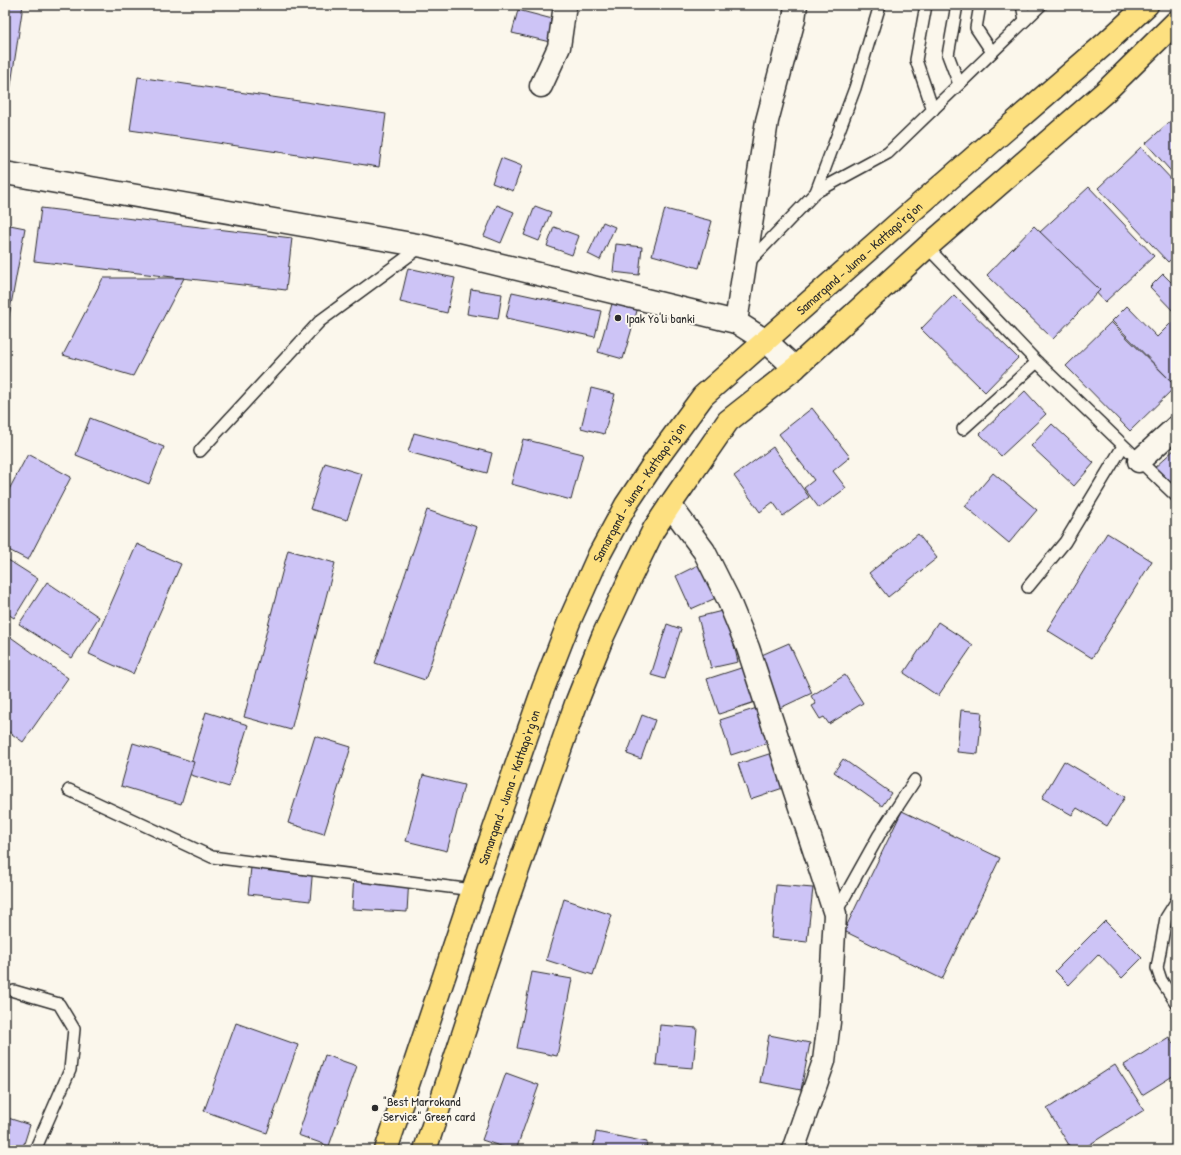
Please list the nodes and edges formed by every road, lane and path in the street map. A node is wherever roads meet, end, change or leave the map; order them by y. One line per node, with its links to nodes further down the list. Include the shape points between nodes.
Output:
1 (565, 5): 14 (street, via 559,47)
2 (796, 5): 20 (street, via 767,121)
3 (880, 5): 17 (lane, via 855,88)
4 (926, 5): 15 (lane, via 916,60)
5 (957, 5): 13 (lane, via 948,55)
6 (980, 5): 12 (lane, via 976,28)
7 (1022, 5): 10 (lane)
8 (1040, 5): 10 (lane)
9 (1147, 5): 22 (main road, Samarqand - Juma - Kattaqo‘rg‘on)
10 (1026, 20): 12 (lane)
11 (1176, 22): 19 (main road, via 1106,91)
12 (992, 52): 13 (lane)
13 (959, 84): 15 (lane)
14 (541, 86)
15 (932, 110): 17 (lane, via 888,153)
16 (5, 172): 18 (street)
17 (816, 192): 20 (lane)
18 (423, 246): 21 (street); 28 (lane, via 320,321)
19 (927, 247): 23 (lane); 24 (main road)
20 (744, 267): 21 (street)
21 (736, 322): 22 (street)
22 (766, 341): 24 (street); 35 (main road, Samarqand - Juma - Kattaqo‘rg‘on, via 703,396 656,460 599,555 543,689)
23 (1037, 362): 26 (lane); 27 (lane)
24 (795, 368): 31 (main road, via 728,421)
25 (1176, 427): 29 (street)
26 (963, 429)
27 (1124, 446): 29 (lane); 32 (lane, via 1065,542)
28 (200, 451)
29 (1139, 461): 30 (lane)
30 (1176, 496)
31 (670, 505): 37 (street, via 704,551 728,599 748,648); 42 (main road, via 654,529 630,578 577,701 508,898)
32 (1028, 587)
33 (915, 780): 37 (lane, via 879,835)
34 (69, 790): 35 (lane, via 212,857)
35 (473, 890): 41 (main road, Samarqand - Juma - Kattaqo‘rg‘on)
36 (1176, 902): 39 (lane, via 1166,918 1157,968 1161,980)
37 (835, 914): 43 (street, via 829,1022 824,1061)
38 (14, 991): 40 (lane, via 59,1004 74,1029 70,1070)
39 (1176, 1003)
40 (35, 1150)
41 (386, 1150)
42 (425, 1150)
43 (793, 1150)

